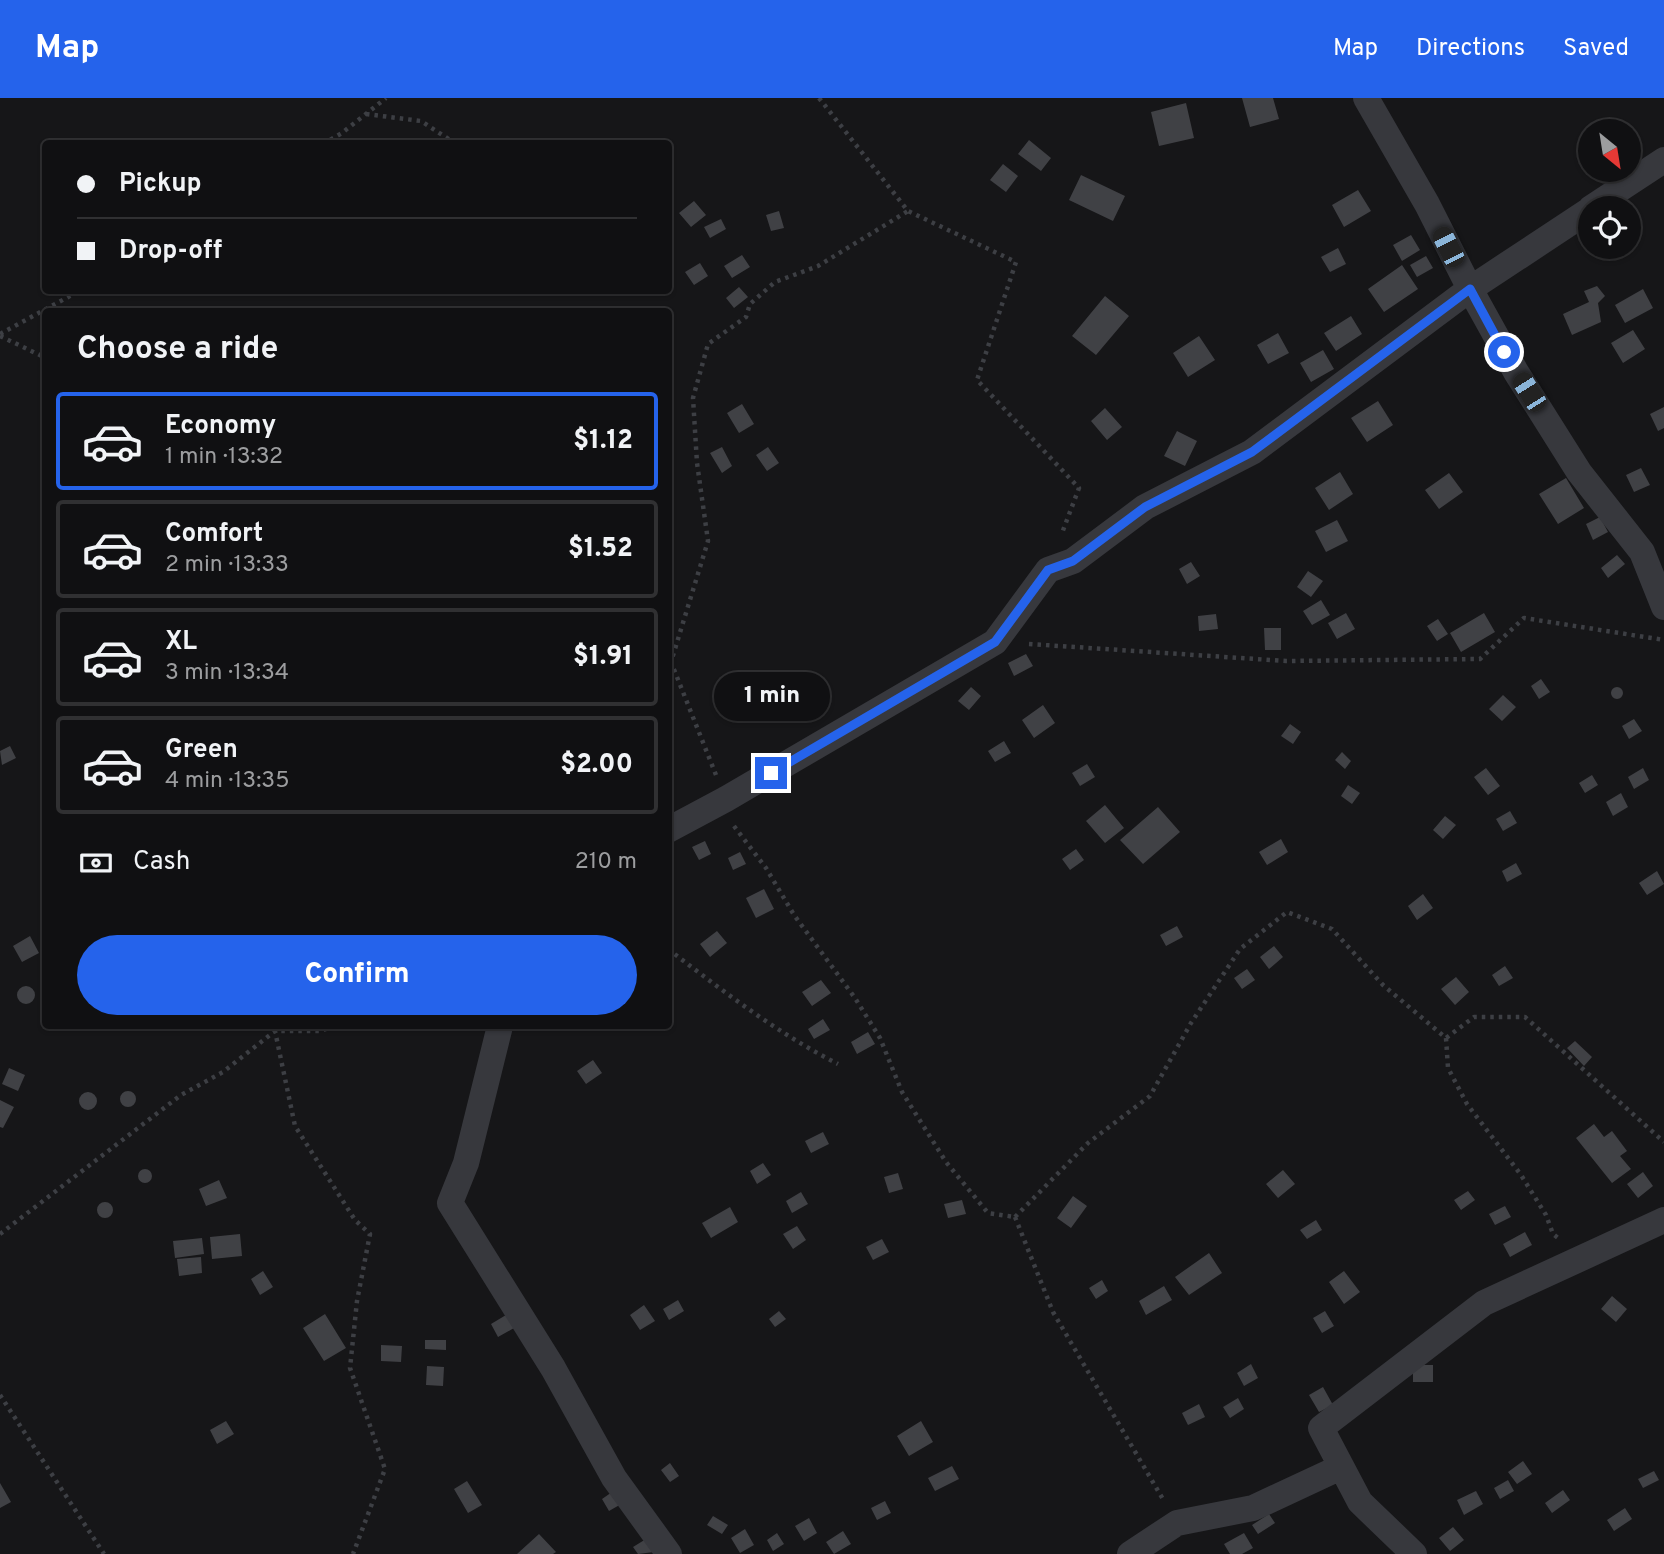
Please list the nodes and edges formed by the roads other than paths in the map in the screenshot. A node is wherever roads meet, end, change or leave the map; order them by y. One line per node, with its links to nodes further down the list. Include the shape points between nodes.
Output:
1 (1366, 98): 5 (street)
2 (1664, 160): 3 (street)
3 (1609, 196)
4 (1578, 217): 5 (street)
5 (1470, 289): 6 (street, via 1579,472 1642,552); 7 (street, via 1252,452 1145,507 1073,561 1048,570 995,642)
6 (1664, 607)
7 (672, 828)
8 (499, 1029): 11 (street, via 466,1163 450,1203 553,1368 614,1478)
9 (1664, 1220): 10 (street, via 1484,1303 1321,1428)
10 (1341, 1467): 12 (street, via 1253,1508 1177,1523); 13 (street, via 1360,1502)
11 (669, 1554)
12 (1130, 1554)
13 (1414, 1554)

